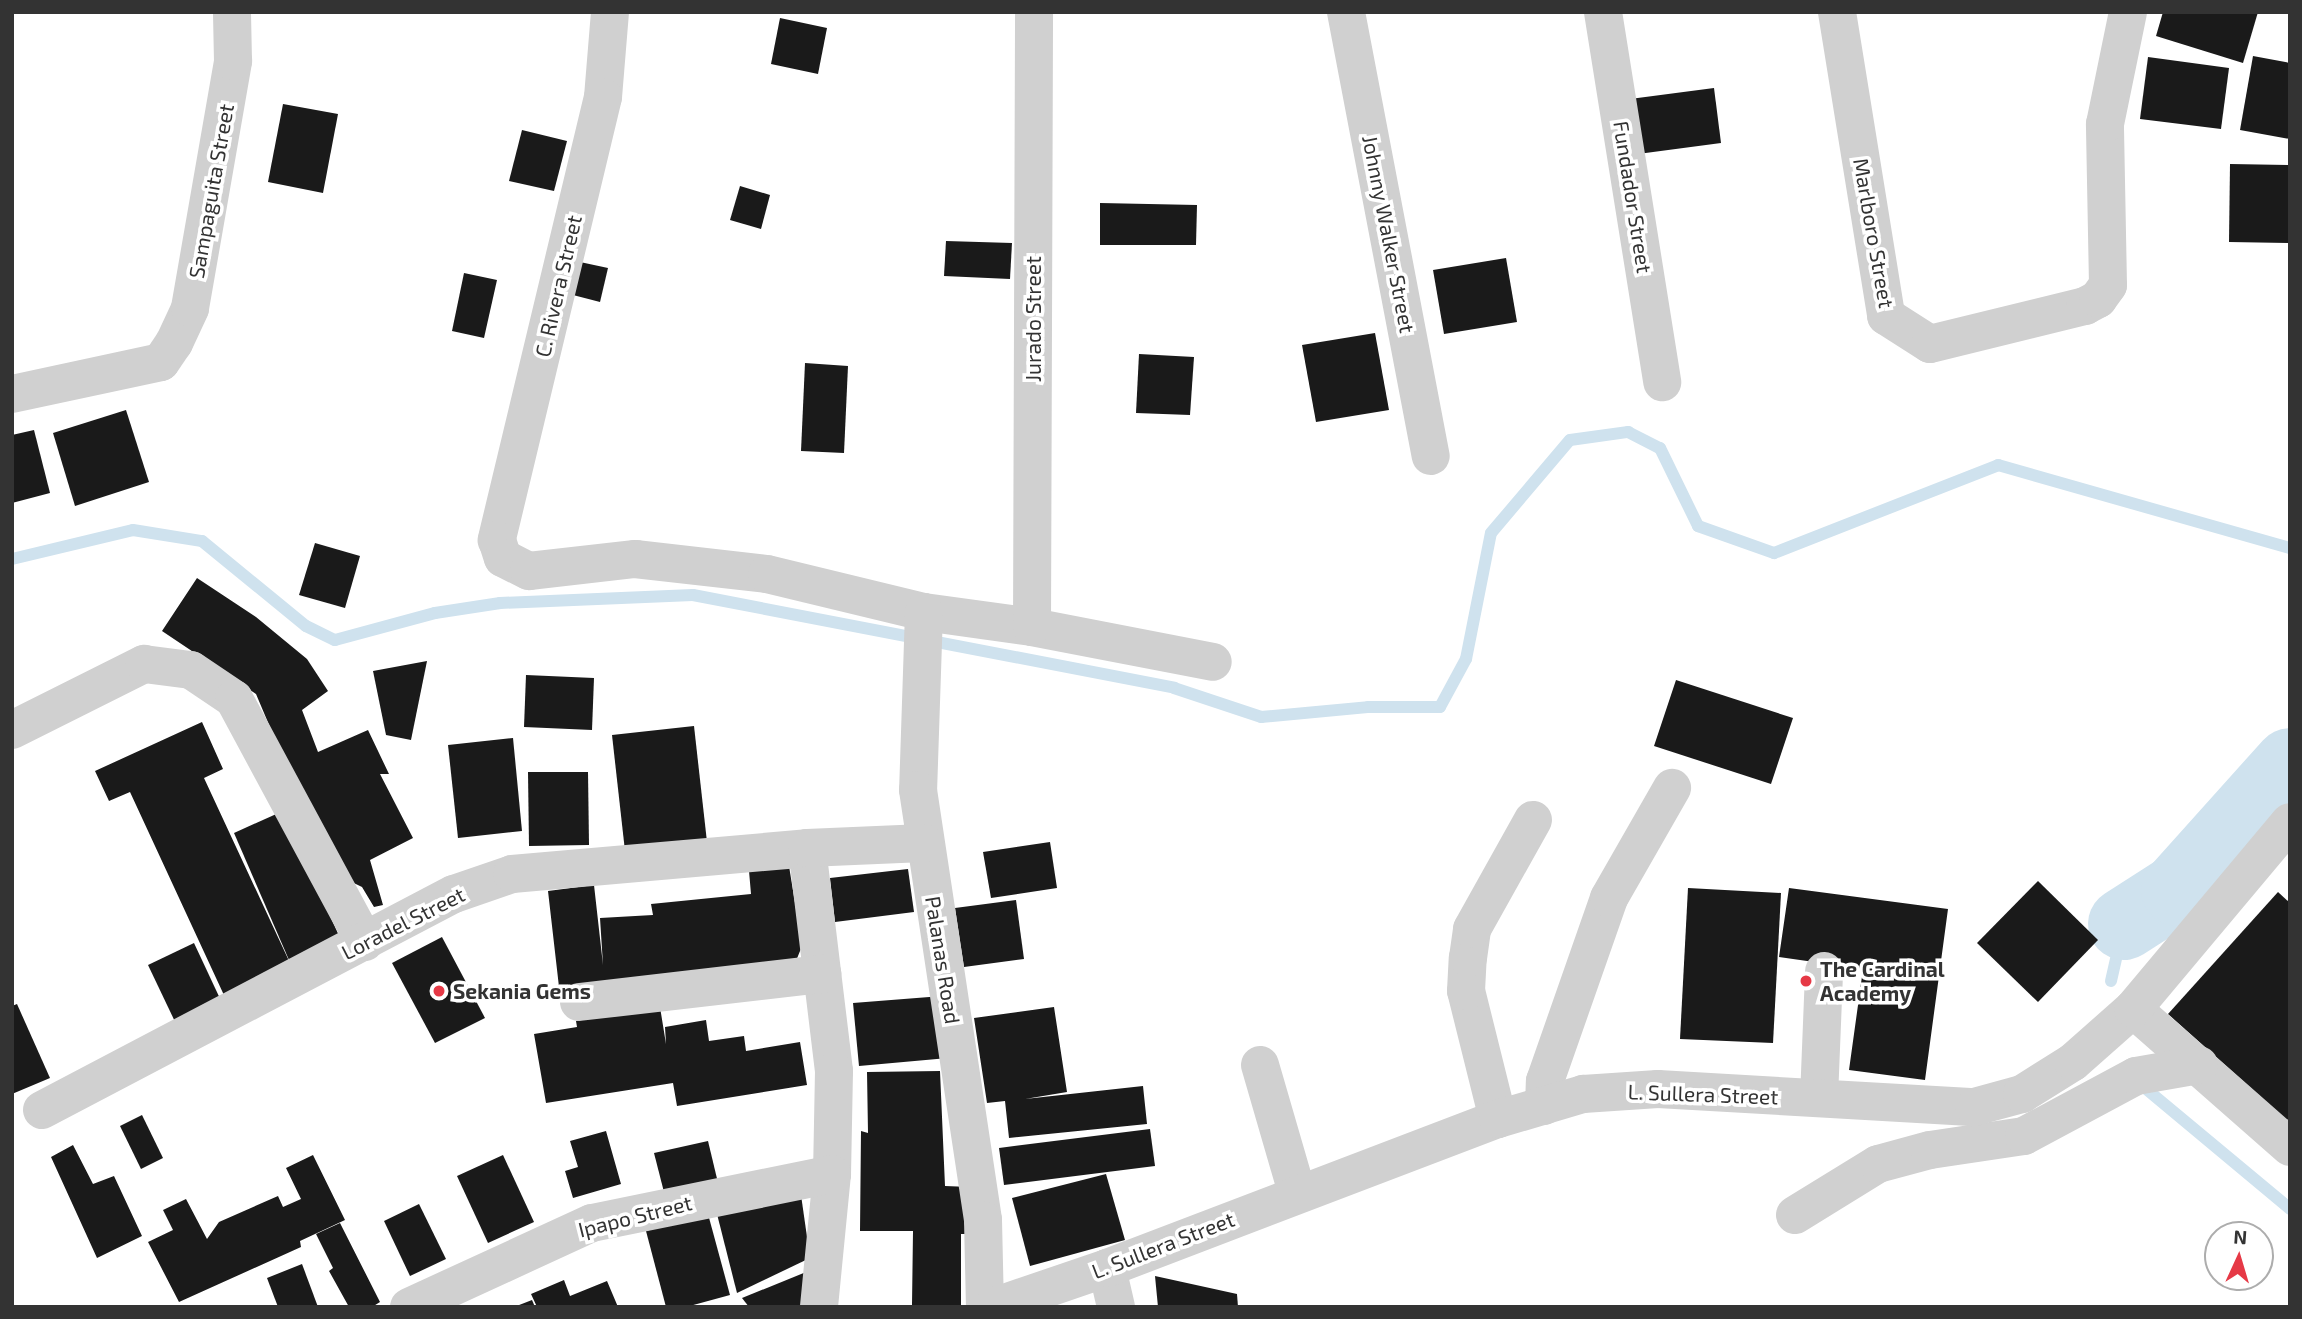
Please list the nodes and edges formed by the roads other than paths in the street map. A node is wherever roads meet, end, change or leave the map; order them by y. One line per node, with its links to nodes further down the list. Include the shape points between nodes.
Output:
1 (232, 12): 9 (street, Sampaguita Street, via 233,61 190,308 161,362)
2 (610, 12): 12 (street, C. Rivera Street, via 603,97 497,541 503,558 529,571 635,559 767,574)
3 (1034, 12): 11 (street, Jurado Street)
4 (1346, 12): 10 (street, Johnny Walker Street)
5 (1603, 12): 8 (street, Fundador Street)
6 (1837, 12): 7 (street, Marlboro Street, via 1886,316 1904,332 1930,344 2085,306 2098,299 2108,285 2105,124)
7 (2128, 12)
8 (1662, 382)
9 (12, 394)
10 (1431, 456)
11 (1032, 626): 12 (street); 13 (street)
12 (923, 633): 18 (street, Palanas Road, via 918,790)
13 (1213, 662)
14 (12, 730): 20 (street, via 144,664 191,670 234,699)
15 (1672, 788): 28 (street, via 1609,898 1545,1081)
16 (1533, 820): 30 (street, via 1472,929 1468,958 1466,991)
17 (2290, 822): 24 (street, L. Sullera Street)
18 (924, 843): 19 (street, Loradel Street); 38 (street, Palanas Road, via 983,1220)
19 (807, 848): 20 (street, Loradel Street, via 512,874 454,894); 22 (street)
20 (365, 942): 29 (street, Loradel Street)
21 (1824, 971): 27 (street)
22 (822, 974): 23 (street); 32 (street, via 834,1071)
23 (579, 1002)
24 (2133, 1009): 26 (street); 27 (street, L. Sullera Street, via 2073,1062 2022,1094 1974,1107)
25 (1260, 1065): 33 (street)
26 (2199, 1065): 31 (street); 34 (street, via 2136,1076 2024,1136 1930,1150 1878,1164)
27 (1819, 1098): 28 (street, L. Sullera Street, via 1658,1089 1583,1094)
28 (1544, 1106): 30 (street, L. Sullera Street)
29 (41, 1110)
30 (1498, 1119): 33 (street, L. Sullera Street)
31 (2290, 1147)
32 (832, 1174): 36 (street, Ipapo Street, via 592,1223); 37 (street)
33 (1297, 1192): 35 (street, L. Sullera Street)
34 (1795, 1215)
35 (1107, 1268): 39 (street, L. Sullera Street); 40 (street)
36 (410, 1307)
37 (819, 1307)
38 (985, 1307)
39 (993, 1307)
40 (1116, 1307)

